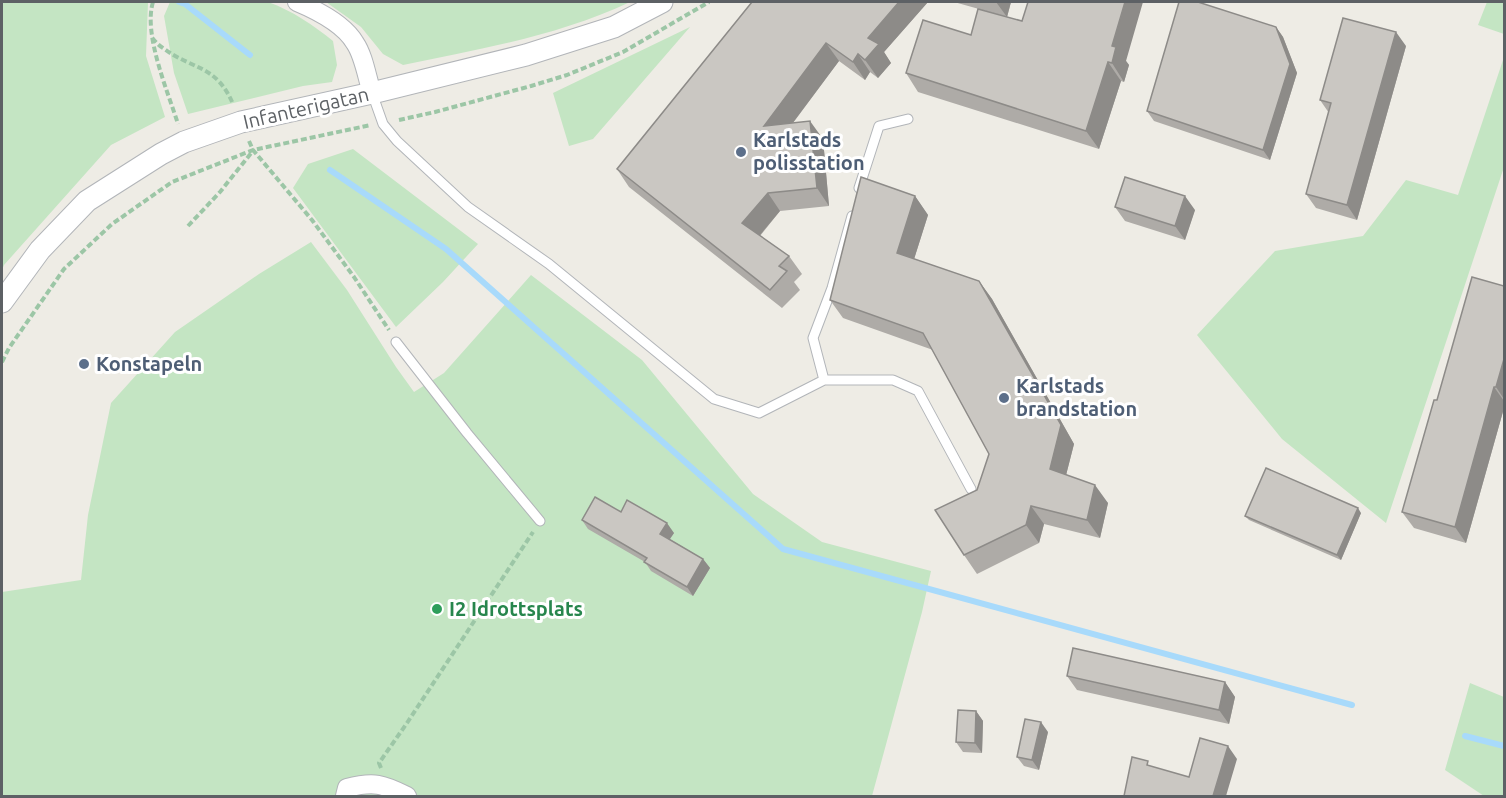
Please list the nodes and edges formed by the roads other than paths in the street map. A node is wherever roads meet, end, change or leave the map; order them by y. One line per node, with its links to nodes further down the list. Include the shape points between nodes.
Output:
1 (297, 2): 3 (street, via 341,27 355,43)
2 (662, 2): 3 (street, Infanterigatan, via 614,27 526,55)
3 (372, 93): 7 (street, Infanterigatan, via 241,122 161,154 87,201 40,250); 9 (lane, via 383,124 397,141 468,207 549,264 714,399 759,413)
4 (908, 119): 5 (lane, via 879,126)
5 (858, 194)
6 (855, 204): 9 (lane, via 832,288 813,338)
7 (2, 302)
8 (396, 342): 11 (lane)
9 (824, 380): 10 (lane, via 892,380 918,391)
10 (971, 489)
11 (540, 521)
12 (345, 796): 13 (street, via 347,788 363,784 386,786)
13 (407, 796)

